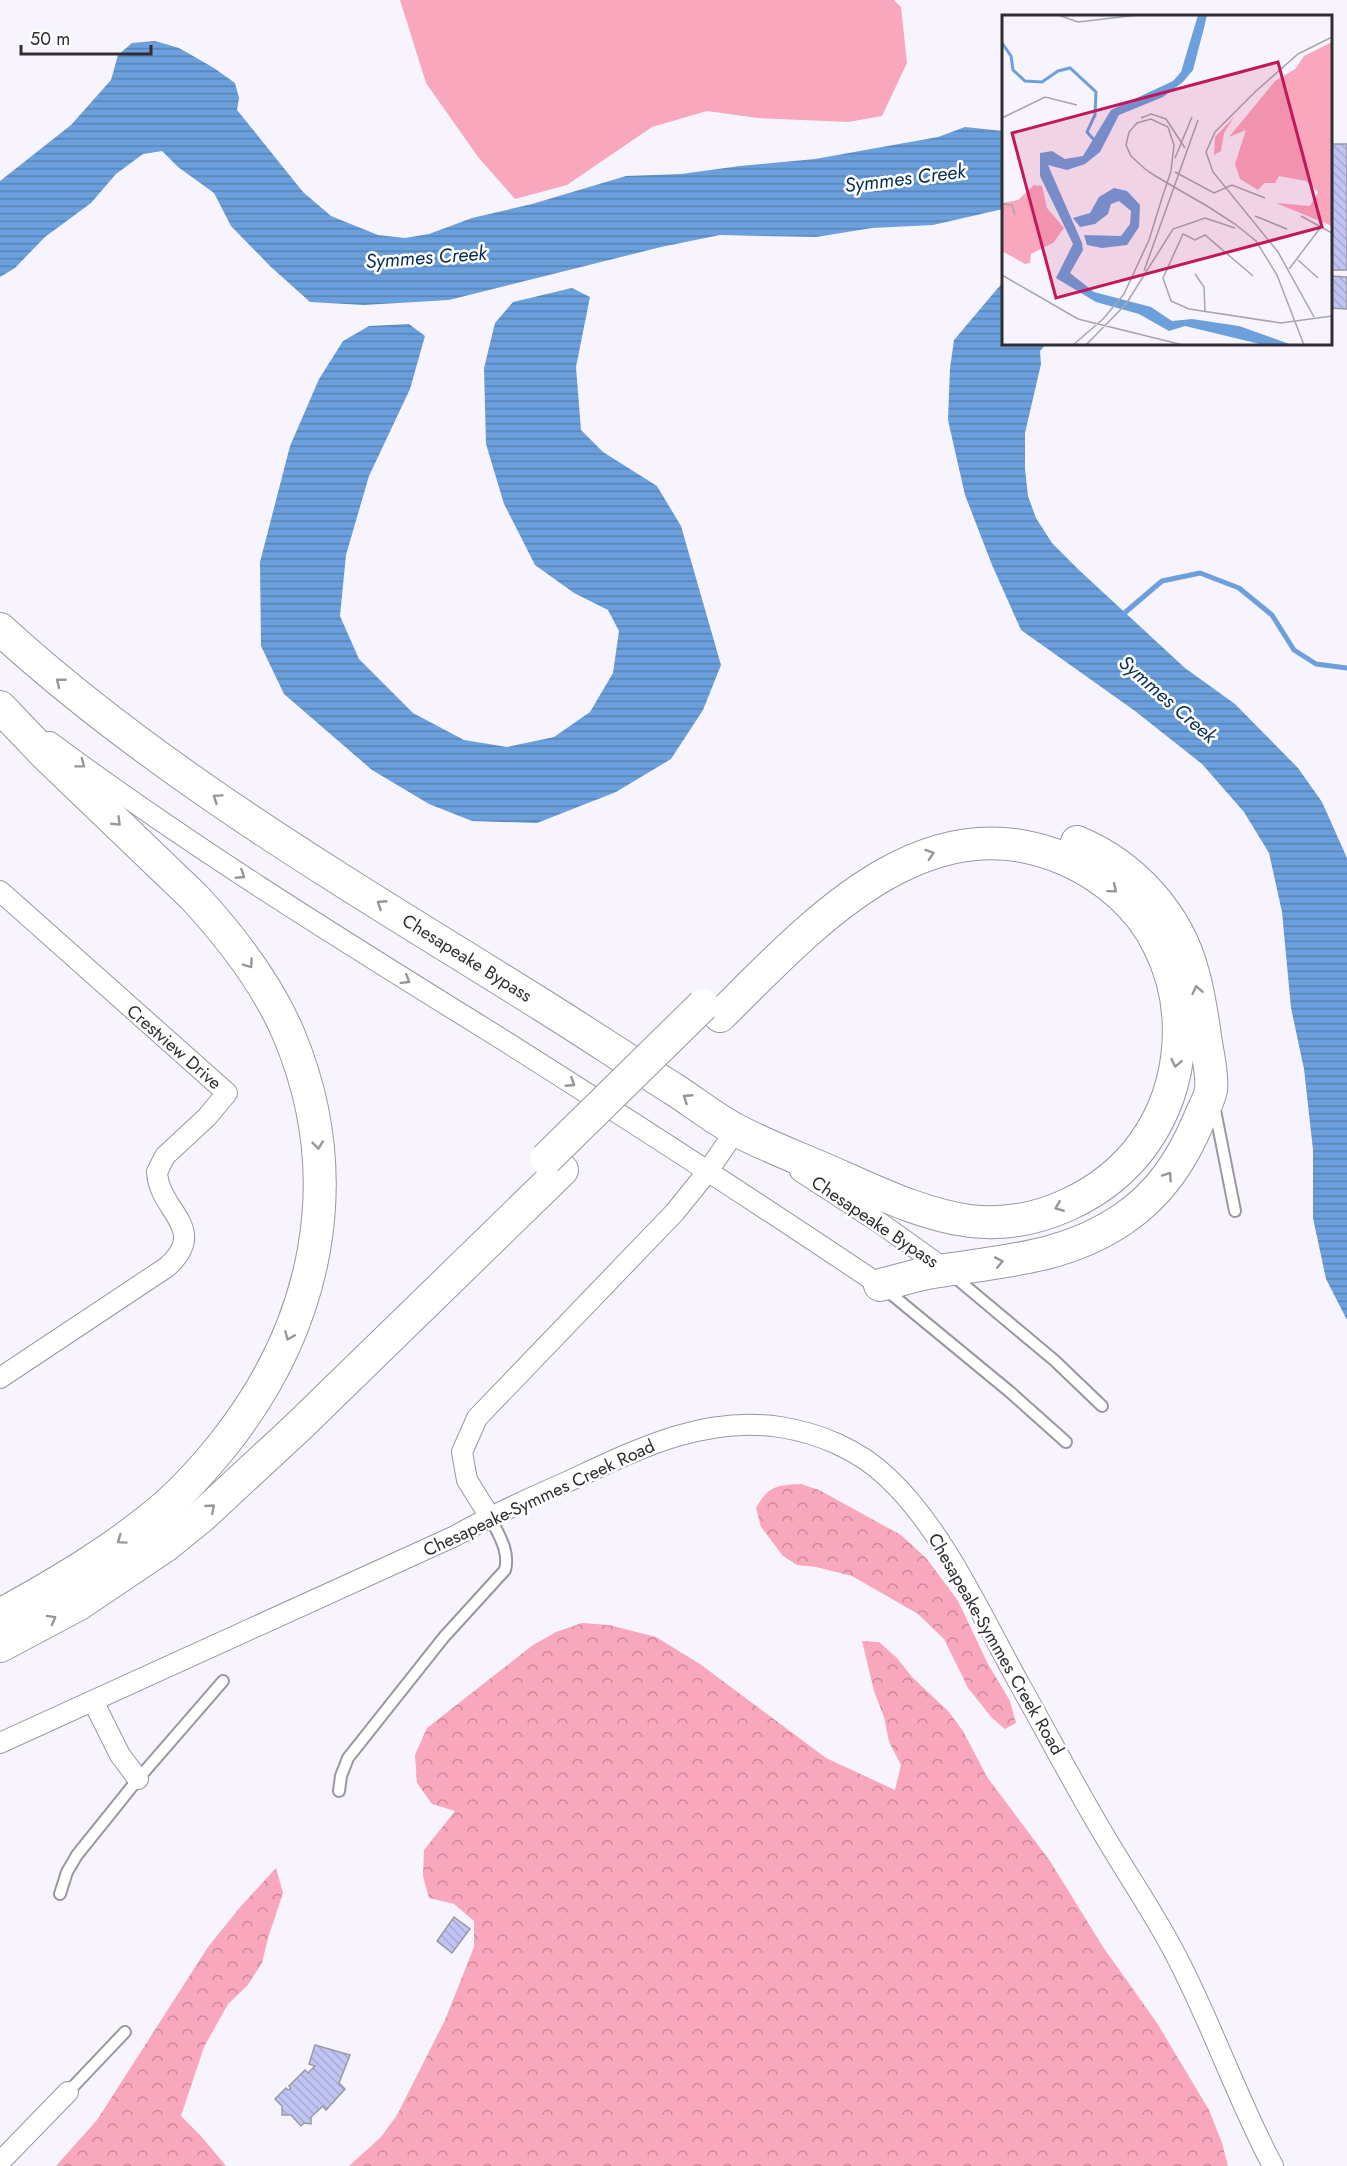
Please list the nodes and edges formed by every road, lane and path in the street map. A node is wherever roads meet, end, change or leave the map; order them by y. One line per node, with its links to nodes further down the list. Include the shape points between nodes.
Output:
1 (0, 629): 6 (main road, Chesapeake Bypass, one-way to 1, via 176,770 104,718)
2 (0, 706): 8 (street, one-way to 8, via 227,866); 15 (main road, one-way to 15, via 194,897 240,951 288,1032 316,1125 320,1163 318,1228 308,1282 295,1322 282,1354 250,1408 212,1457)
3 (0, 891): 12 (street, Crestview Drive, via 227,1093 165,1156 157,1172 161,1191 185,1232 177,1257)
4 (711, 1010): 5 (main road, one-way to 4, via 1193,972 1165,913 1127,870 1102,853 1021,825 964,824 909,839 881,852 819,895 787,923); 6 (main road, one-way to 6, via 862,888 906,862 949,848 995,843 1050,853 1095,875 1117,891 1156,938 1170,968 1176,996 1179,1024 1173,1083 1147,1139 1126,1166 1101,1186 1045,1213 1019,1219 974,1221 934,1213 882,1195); 7 (main road)
5 (1211, 1089): 9 (lane); 10 (main road, one-way to 5, via 1057,1251 1123,1219 1162,1186 1190,1142)
6 (736, 1130): 8 (street); 10 (street, Chesapeake Bypass, via 884,1225)
7 (554, 1164): 15 (main road, via 270,1429 216,1475); 18 (main road, one-way to 7, via 88,1598 202,1516 291,1434)
8 (708, 1171): 11 (street); 16 (street, via 675,1212 477,1418 462,1452 467,1480)
9 (1235, 1211)
10 (946, 1270): 11 (main road); 13 (lane, via 1054,1360)
11 (880, 1285): 14 (lane)
12 (0, 1378)
13 (1102, 1406)
14 (1066, 1442)
15 (167, 1504): 17 (main road, one-way to 17, via 92,1560)
16 (490, 1517): 20 (street, Chesapeake-Symmes Creek Road); 23 (lane, via 508,1559 505,1570 444,1637 348,1758); 28 (street, Chesapeake-Symmes Creek Road, via 639,1448 723,1425 781,1427 810,1434 863,1458 886,1476 941,1543 1097,1823 1172,1947)
17 (0, 1615)
18 (0, 1646)
19 (223, 1681): 22 (lane)
20 (93, 1701): 21 (street, Chesapeake-Symmes Creek Road); 22 (street, via 120,1755)
21 (0, 1743)
22 (138, 1779): 24 (lane, via 77,1855)
23 (339, 1791)
24 (60, 1894)
25 (125, 2032): 26 (lane)
26 (68, 2092): 27 (street)
27 (0, 2162)
28 (1273, 2166)

